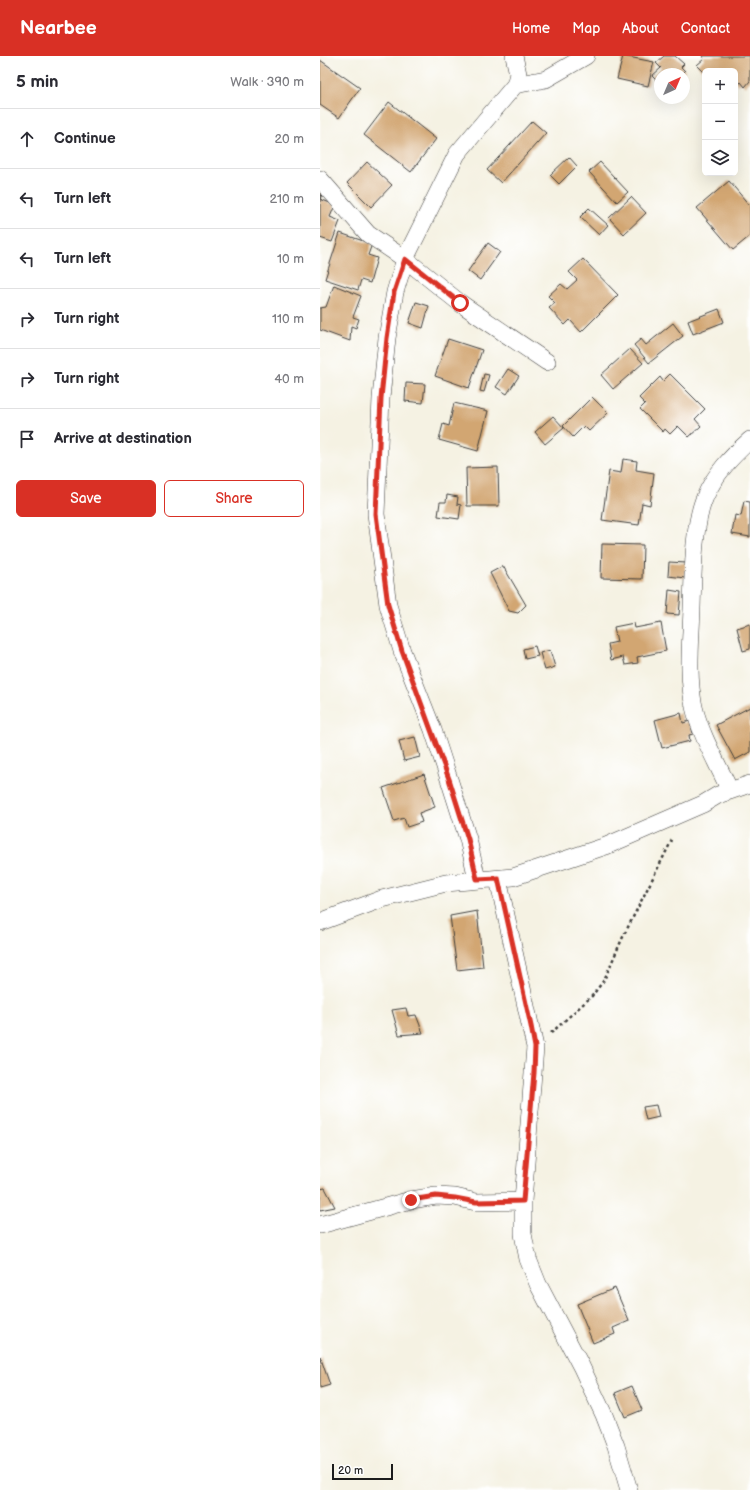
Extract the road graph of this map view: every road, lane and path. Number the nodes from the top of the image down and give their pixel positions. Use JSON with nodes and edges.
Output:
{"nodes":[{"id":1,"x":514,"y":56,"type":"edge"},
{"id":2,"x":586,"y":56,"type":"edge"},
{"id":3,"x":515,"y":85,"type":"junction"},
{"id":4,"x":320,"y":179,"type":"edge"},
{"id":5,"x":405,"y":259,"type":"junction"},
{"id":6,"x":547,"y":362,"type":"dead end"},
{"id":7,"x":750,"y":440,"type":"edge"},
{"id":8,"x":750,"y":784,"type":"edge"},
{"id":9,"x":730,"y":791,"type":"junction"},
{"id":10,"x":687,"y":811,"type":"junction"},
{"id":11,"x":498,"y":878,"type":"junction"},
{"id":12,"x":477,"y":879,"type":"junction"},
{"id":13,"x":320,"y":922,"type":"edge"},
{"id":14,"x":535,"y":1047,"type":"junction"},
{"id":15,"x":523,"y":1201,"type":"junction"},
{"id":16,"x":320,"y":1225,"type":"edge"},
{"id":17,"x":629,"y":1490,"type":"edge"}],
"edges":[{"from":1,"to":3,"type":"street"},
{"from":2,"to":3,"type":"street"},
{"from":3,"to":5,"type":"street"},
{"from":4,"to":5,"type":"street"},
{"from":5,"to":6,"type":"street"},
{"from":5,"to":12,"type":"street"},
{"from":7,"to":9,"type":"street"},
{"from":8,"to":9,"type":"street"},
{"from":9,"to":10,"type":"street"},
{"from":10,"to":11,"type":"street"},
{"from":10,"to":14,"type":"path"},
{"from":11,"to":12,"type":"street"},
{"from":11,"to":14,"type":"street"},
{"from":12,"to":13,"type":"street"},
{"from":14,"to":15,"type":"street"},
{"from":15,"to":16,"type":"street"},
{"from":15,"to":17,"type":"street"}]}
